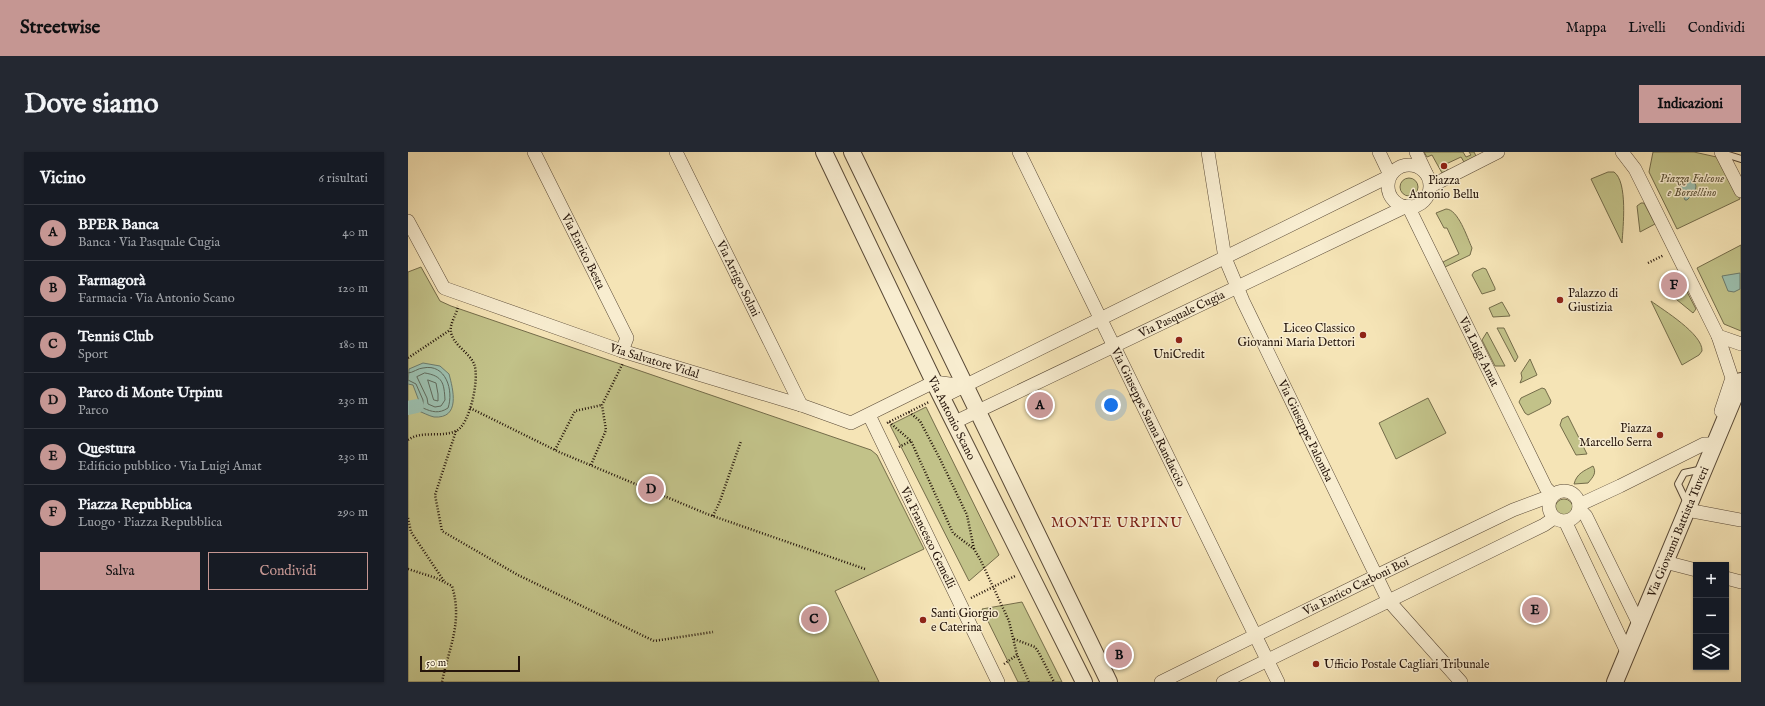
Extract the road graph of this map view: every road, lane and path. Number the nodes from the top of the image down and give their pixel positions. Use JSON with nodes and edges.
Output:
{"nodes":[{"id":1,"x":534,"y":152,"type":"edge"},
{"id":2,"x":676,"y":152,"type":"edge"},
{"id":3,"x":824,"y":152,"type":"edge"},
{"id":4,"x":852,"y":152,"type":"edge"},
{"id":5,"x":1019,"y":152,"type":"edge"},
{"id":6,"x":1208,"y":152,"type":"edge"},
{"id":7,"x":1379,"y":152,"type":"edge"},
{"id":8,"x":1416,"y":152,"type":"edge"},
{"id":9,"x":1498,"y":152,"type":"edge"},
{"id":10,"x":1622,"y":152,"type":"edge"},
{"id":11,"x":1636,"y":152,"type":"edge"},
{"id":12,"x":1721,"y":152,"type":"edge"},
{"id":13,"x":1741,"y":159,"type":"edge"},
{"id":14,"x":1635,"y":169,"type":"junction"},
{"id":15,"x":1390,"y":175,"type":"junction"},
{"id":16,"x":1429,"y":181,"type":"junction"},
{"id":17,"x":1741,"y":191,"type":"edge"},
{"id":18,"x":1408,"y":206,"type":"junction"},
{"id":19,"x":408,"y":221,"type":"edge"},
{"id":20,"x":1659,"y":257,"type":"dead end"},
{"id":21,"x":1224,"y":258,"type":"junction"},
{"id":22,"x":1648,"y":263,"type":"dead end"},
{"id":23,"x":1238,"y":288,"type":"junction"},
{"id":24,"x":458,"y":293,"type":"junction"},
{"id":25,"x":1100,"y":319,"type":"junction"},
{"id":26,"x":450,"y":330,"type":"junction"},
{"id":27,"x":1718,"y":336,"type":"junction"},
{"id":28,"x":1741,"y":344,"type":"edge"},
{"id":29,"x":1114,"y":347,"type":"junction"},
{"id":30,"x":620,"y":355,"type":"junction"},
{"id":31,"x":408,"y":358,"type":"edge"},
{"id":32,"x":1741,"y":381,"type":"edge"},
{"id":33,"x":934,"y":382,"type":"junction"},
{"id":34,"x":965,"y":386,"type":"junction"},
{"id":35,"x":937,"y":403,"type":"junction"},
{"id":36,"x":602,"y":405,"type":"junction"},
{"id":37,"x":801,"y":405,"type":"junction"},
{"id":38,"x":470,"y":408,"type":"junction"},
{"id":39,"x":909,"y":412,"type":"junction"},
{"id":40,"x":978,"y":412,"type":"junction"},
{"id":41,"x":868,"y":415,"type":"junction"},
{"id":42,"x":889,"y":422,"type":"junction"},
{"id":43,"x":955,"y":422,"type":"junction"},
{"id":44,"x":888,"y":430,"type":"dead end"},
{"id":45,"x":456,"y":431,"type":"junction"},
{"id":46,"x":408,"y":440,"type":"edge"},
{"id":47,"x":741,"y":441,"type":"dead end"},
{"id":48,"x":911,"y":441,"type":"junction"},
{"id":49,"x":894,"y":442,"type":"dead end"},
{"id":50,"x":1709,"y":444,"type":"junction"},
{"id":51,"x":897,"y":448,"type":"junction"},
{"id":52,"x":555,"y":450,"type":"junction"},
{"id":53,"x":900,"y":455,"type":"dead end"},
{"id":54,"x":590,"y":465,"type":"junction"},
{"id":55,"x":1553,"y":495,"type":"junction"},
{"id":56,"x":1579,"y":507,"type":"junction"},
{"id":57,"x":1688,"y":508,"type":"junction"},
{"id":58,"x":713,"y":516,"type":"junction"},
{"id":59,"x":408,"y":518,"type":"edge"},
{"id":60,"x":1559,"y":520,"type":"junction"},
{"id":61,"x":1741,"y":520,"type":"edge"},
{"id":62,"x":974,"y":549,"type":"junction"},
{"id":63,"x":1665,"y":562,"type":"junction"},
{"id":64,"x":864,"y":569,"type":"dead end"},
{"id":65,"x":1693,"y":569,"type":"edge"},
{"id":66,"x":408,"y":570,"type":"edge"},
{"id":67,"x":1012,"y":570,"type":"dead end"},
{"id":68,"x":1376,"y":576,"type":"junction"},
{"id":69,"x":1729,"y":579,"type":"edge"},
{"id":70,"x":1741,"y":582,"type":"edge"},
{"id":71,"x":445,"y":583,"type":"junction"},
{"id":72,"x":993,"y":588,"type":"junction"},
{"id":73,"x":967,"y":591,"type":"dead end"},
{"id":74,"x":971,"y":598,"type":"junction"},
{"id":75,"x":1388,"y":600,"type":"junction"},
{"id":76,"x":974,"y":605,"type":"dead end"},
{"id":77,"x":1639,"y":624,"type":"junction"},
{"id":78,"x":713,"y":632,"type":"dead end"},
{"id":79,"x":1255,"y":635,"type":"junction"},
{"id":80,"x":1014,"y":639,"type":"junction"},
{"id":81,"x":1627,"y":652,"type":"junction"},
{"id":82,"x":1017,"y":656,"type":"junction"},
{"id":83,"x":1001,"y":658,"type":"dead end"},
{"id":84,"x":1267,"y":660,"type":"junction"},
{"id":85,"x":1004,"y":664,"type":"junction"},
{"id":86,"x":1007,"y":670,"type":"dead end"},
{"id":87,"x":442,"y":682,"type":"edge"},
{"id":88,"x":998,"y":682,"type":"edge"},
{"id":89,"x":1029,"y":682,"type":"edge"},
{"id":90,"x":1054,"y":682,"type":"edge"},
{"id":91,"x":1084,"y":682,"type":"edge"},
{"id":92,"x":1109,"y":682,"type":"edge"},
{"id":93,"x":1161,"y":682,"type":"edge"},
{"id":94,"x":1223,"y":682,"type":"edge"},
{"id":95,"x":1278,"y":682,"type":"edge"},
{"id":96,"x":1462,"y":682,"type":"edge"},
{"id":97,"x":1615,"y":682,"type":"edge"}],
"edges":[{"from":1,"to":30,"type":"street","name":"Via Enrico Besta"},
{"from":2,"to":37,"type":"street","name":"Via Arrigo Solmi"},
{"from":3,"to":33,"type":"street","name":"Via Antonio Scano"},
{"from":4,"to":34,"type":"street","name":"Via Antonio Scano"},
{"from":5,"to":25,"type":"street","name":"Via Giuseppe Sanna Randaccio"},
{"from":6,"to":21,"type":"street","name":"Via Giuseppe Palomba"},
{"from":7,"to":15,"type":"street"},
{"from":8,"to":16,"type":"street"},
{"from":9,"to":16,"type":"street"},
{"from":10,"to":14,"type":"street"},
{"from":11,"to":14,"type":"street"},
{"from":12,"to":13,"type":"lane"},
{"from":12,"to":17,"type":"street"},
{"from":14,"to":27,"type":"street"},
{"from":15,"to":16,"type":"street"},
{"from":15,"to":18,"type":"street"},
{"from":15,"to":21,"type":"street"},
{"from":16,"to":18,"type":"street"},
{"from":18,"to":23,"type":"street","name":"Via Pasquale Cugia"},
{"from":18,"to":55,"type":"street","name":"Via Luigi Amat"},
{"from":19,"to":24,"type":"street","name":"Via Salvatore Vidal"},
{"from":20,"to":22,"type":"path"},
{"from":21,"to":23,"type":"street","name":"Via Giuseppe Palomba"},
{"from":21,"to":25,"type":"street"},
{"from":23,"to":29,"type":"street","name":"Via Pasquale Cugia"},
{"from":23,"to":68,"type":"street","name":"Via Giuseppe Palomba"},
{"from":24,"to":26,"type":"path"},
{"from":24,"to":30,"type":"street","name":"Via Salvatore Vidal"},
{"from":25,"to":29,"type":"street","name":"Via Giuseppe Sanna Randaccio"},
{"from":25,"to":34,"type":"street"},
{"from":26,"to":31,"type":"path"},
{"from":26,"to":38,"type":"path"},
{"from":27,"to":28,"type":"street"},
{"from":27,"to":50,"type":"street"},
{"from":29,"to":40,"type":"street","name":"Via Pasquale Cugia"},
{"from":29,"to":79,"type":"street","name":"Via Giuseppe Sanna Randaccio"},
{"from":30,"to":36,"type":"path"},
{"from":30,"to":37,"type":"street","name":"Via Salvatore Vidal"},
{"from":32,"to":50,"type":"street","name":"Via Giovanni Battista Tuveri"},
{"from":33,"to":34,"type":"street"},
{"from":33,"to":35,"type":"street","name":"Via Antonio Scano"},
{"from":33,"to":41,"type":"street","name":"Via Salvatore Vidal"},
{"from":34,"to":35,"type":"street"},
{"from":34,"to":40,"type":"street","name":"Via Antonio Scano"},
{"from":35,"to":39,"type":"path"},
{"from":35,"to":43,"type":"street","name":"Via Antonio Scano"},
{"from":36,"to":52,"type":"path"},
{"from":36,"to":54,"type":"path"},
{"from":37,"to":41,"type":"street","name":"Via Salvatore Vidal"},
{"from":38,"to":45,"type":"path"},
{"from":38,"to":52,"type":"path"},
{"from":39,"to":42,"type":"path"},
{"from":39,"to":62,"type":"path"},
{"from":40,"to":43,"type":"street","name":"Via Pasquale Cugia"},
{"from":40,"to":92,"type":"street","name":"Via Antonio Scano"},
{"from":41,"to":88,"type":"street","name":"Via Francesco Gemelli"},
{"from":42,"to":44,"type":"path"},
{"from":42,"to":48,"type":"path"},
{"from":43,"to":91,"type":"street","name":"Via Antonio Scano"},
{"from":45,"to":46,"type":"path"},
{"from":45,"to":78,"type":"path"},
{"from":47,"to":58,"type":"path"},
{"from":48,"to":51,"type":"path"},
{"from":48,"to":62,"type":"path"},
{"from":49,"to":51,"type":"path"},
{"from":50,"to":56,"type":"street"},
{"from":50,"to":57,"type":"street","name":"Via Giovanni Battista Tuveri"},
{"from":51,"to":53,"type":"path"},
{"from":52,"to":54,"type":"path"},
{"from":54,"to":58,"type":"path"},
{"from":55,"to":56,"type":"street","name":"Via Enrico Carboni Boi"},
{"from":55,"to":60,"type":"street"},
{"from":55,"to":68,"type":"street","name":"Via Enrico Carboni Boi"},
{"from":56,"to":60,"type":"street"},
{"from":56,"to":77,"type":"street"},
{"from":57,"to":61,"type":"street"},
{"from":57,"to":63,"type":"street","name":"Via Giovanni Battista Tuveri"},
{"from":58,"to":64,"type":"path"},
{"from":59,"to":71,"type":"path"},
{"from":60,"to":75,"type":"street"},
{"from":60,"to":81,"type":"street"},
{"from":62,"to":72,"type":"path"},
{"from":63,"to":65,"type":"street"},
{"from":63,"to":77,"type":"street","name":"Via Giovanni Battista Tuveri"},
{"from":66,"to":71,"type":"path"},
{"from":67,"to":72,"type":"path"},
{"from":68,"to":75,"type":"street","name":"Via Giuseppe Palomba"},
{"from":68,"to":79,"type":"street","name":"Via Enrico Carboni Boi"},
{"from":69,"to":70,"type":"street"},
{"from":71,"to":87,"type":"path"},
{"from":72,"to":74,"type":"path"},
{"from":72,"to":80,"type":"path"},
{"from":73,"to":74,"type":"path"},
{"from":74,"to":76,"type":"path"},
{"from":75,"to":84,"type":"street"},
{"from":75,"to":96,"type":"street","name":"Via Giuseppe Palomba"},
{"from":77,"to":81,"type":"street","name":"Via Giovanni Battista Tuveri"},
{"from":79,"to":84,"type":"street","name":"Via Giuseppe Sanna Randaccio"},
{"from":79,"to":93,"type":"street","name":"Via Enrico Carboni Boi"},
{"from":80,"to":82,"type":"path"},
{"from":80,"to":90,"type":"path"},
{"from":81,"to":97,"type":"street","name":"Via Giovanni Battista Tuveri"},
{"from":82,"to":85,"type":"path"},
{"from":82,"to":89,"type":"path"},
{"from":83,"to":85,"type":"path"},
{"from":84,"to":94,"type":"street"},
{"from":84,"to":95,"type":"street","name":"Via Giuseppe Sanna Randaccio"},
{"from":85,"to":86,"type":"path"}]}
